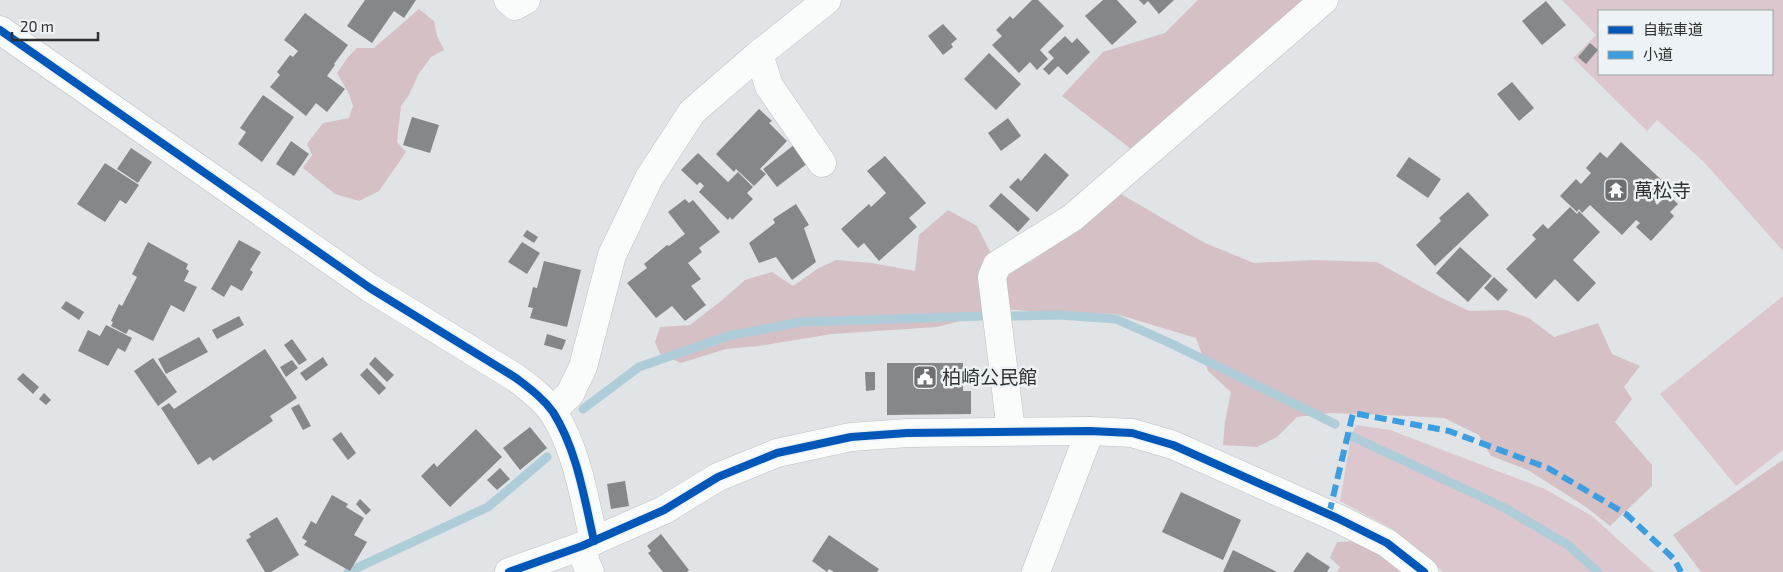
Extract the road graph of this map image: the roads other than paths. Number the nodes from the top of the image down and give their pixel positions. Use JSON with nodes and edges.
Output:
{"nodes":[{"id":1,"x":508,"y":0,"type":"edge"},
{"id":2,"x":526,"y":0,"type":"edge"},
{"id":3,"x":827,"y":0,"type":"edge"},
{"id":4,"x":1324,"y":0,"type":"edge"},
{"id":5,"x":0,"y":30,"type":"edge"},
{"id":6,"x":758,"y":54,"type":"junction"},
{"id":7,"x":822,"y":163,"type":"dead end"},
{"id":8,"x":552,"y":411,"type":"junction"},
{"id":9,"x":1011,"y":431,"type":"junction"},
{"id":10,"x":1090,"y":431,"type":"junction"},
{"id":11,"x":588,"y":543,"type":"junction"},
{"id":12,"x":509,"y":572,"type":"edge"},
{"id":13,"x":590,"y":572,"type":"edge"},
{"id":14,"x":1036,"y":572,"type":"edge"},
{"id":15,"x":1424,"y":572,"type":"edge"}],
"edges":[{"from":1,"to":2,"type":"street"},
{"from":3,"to":6,"type":"street"},
{"from":4,"to":9,"type":"street"},
{"from":5,"to":8,"type":"street"},
{"from":6,"to":7,"type":"street"},
{"from":6,"to":8,"type":"street"},
{"from":8,"to":11,"type":"street"},
{"from":9,"to":10,"type":"street"},
{"from":9,"to":11,"type":"street"},
{"from":10,"to":14,"type":"street"},
{"from":10,"to":15,"type":"street"},
{"from":11,"to":12,"type":"street"},
{"from":11,"to":13,"type":"street"}]}
